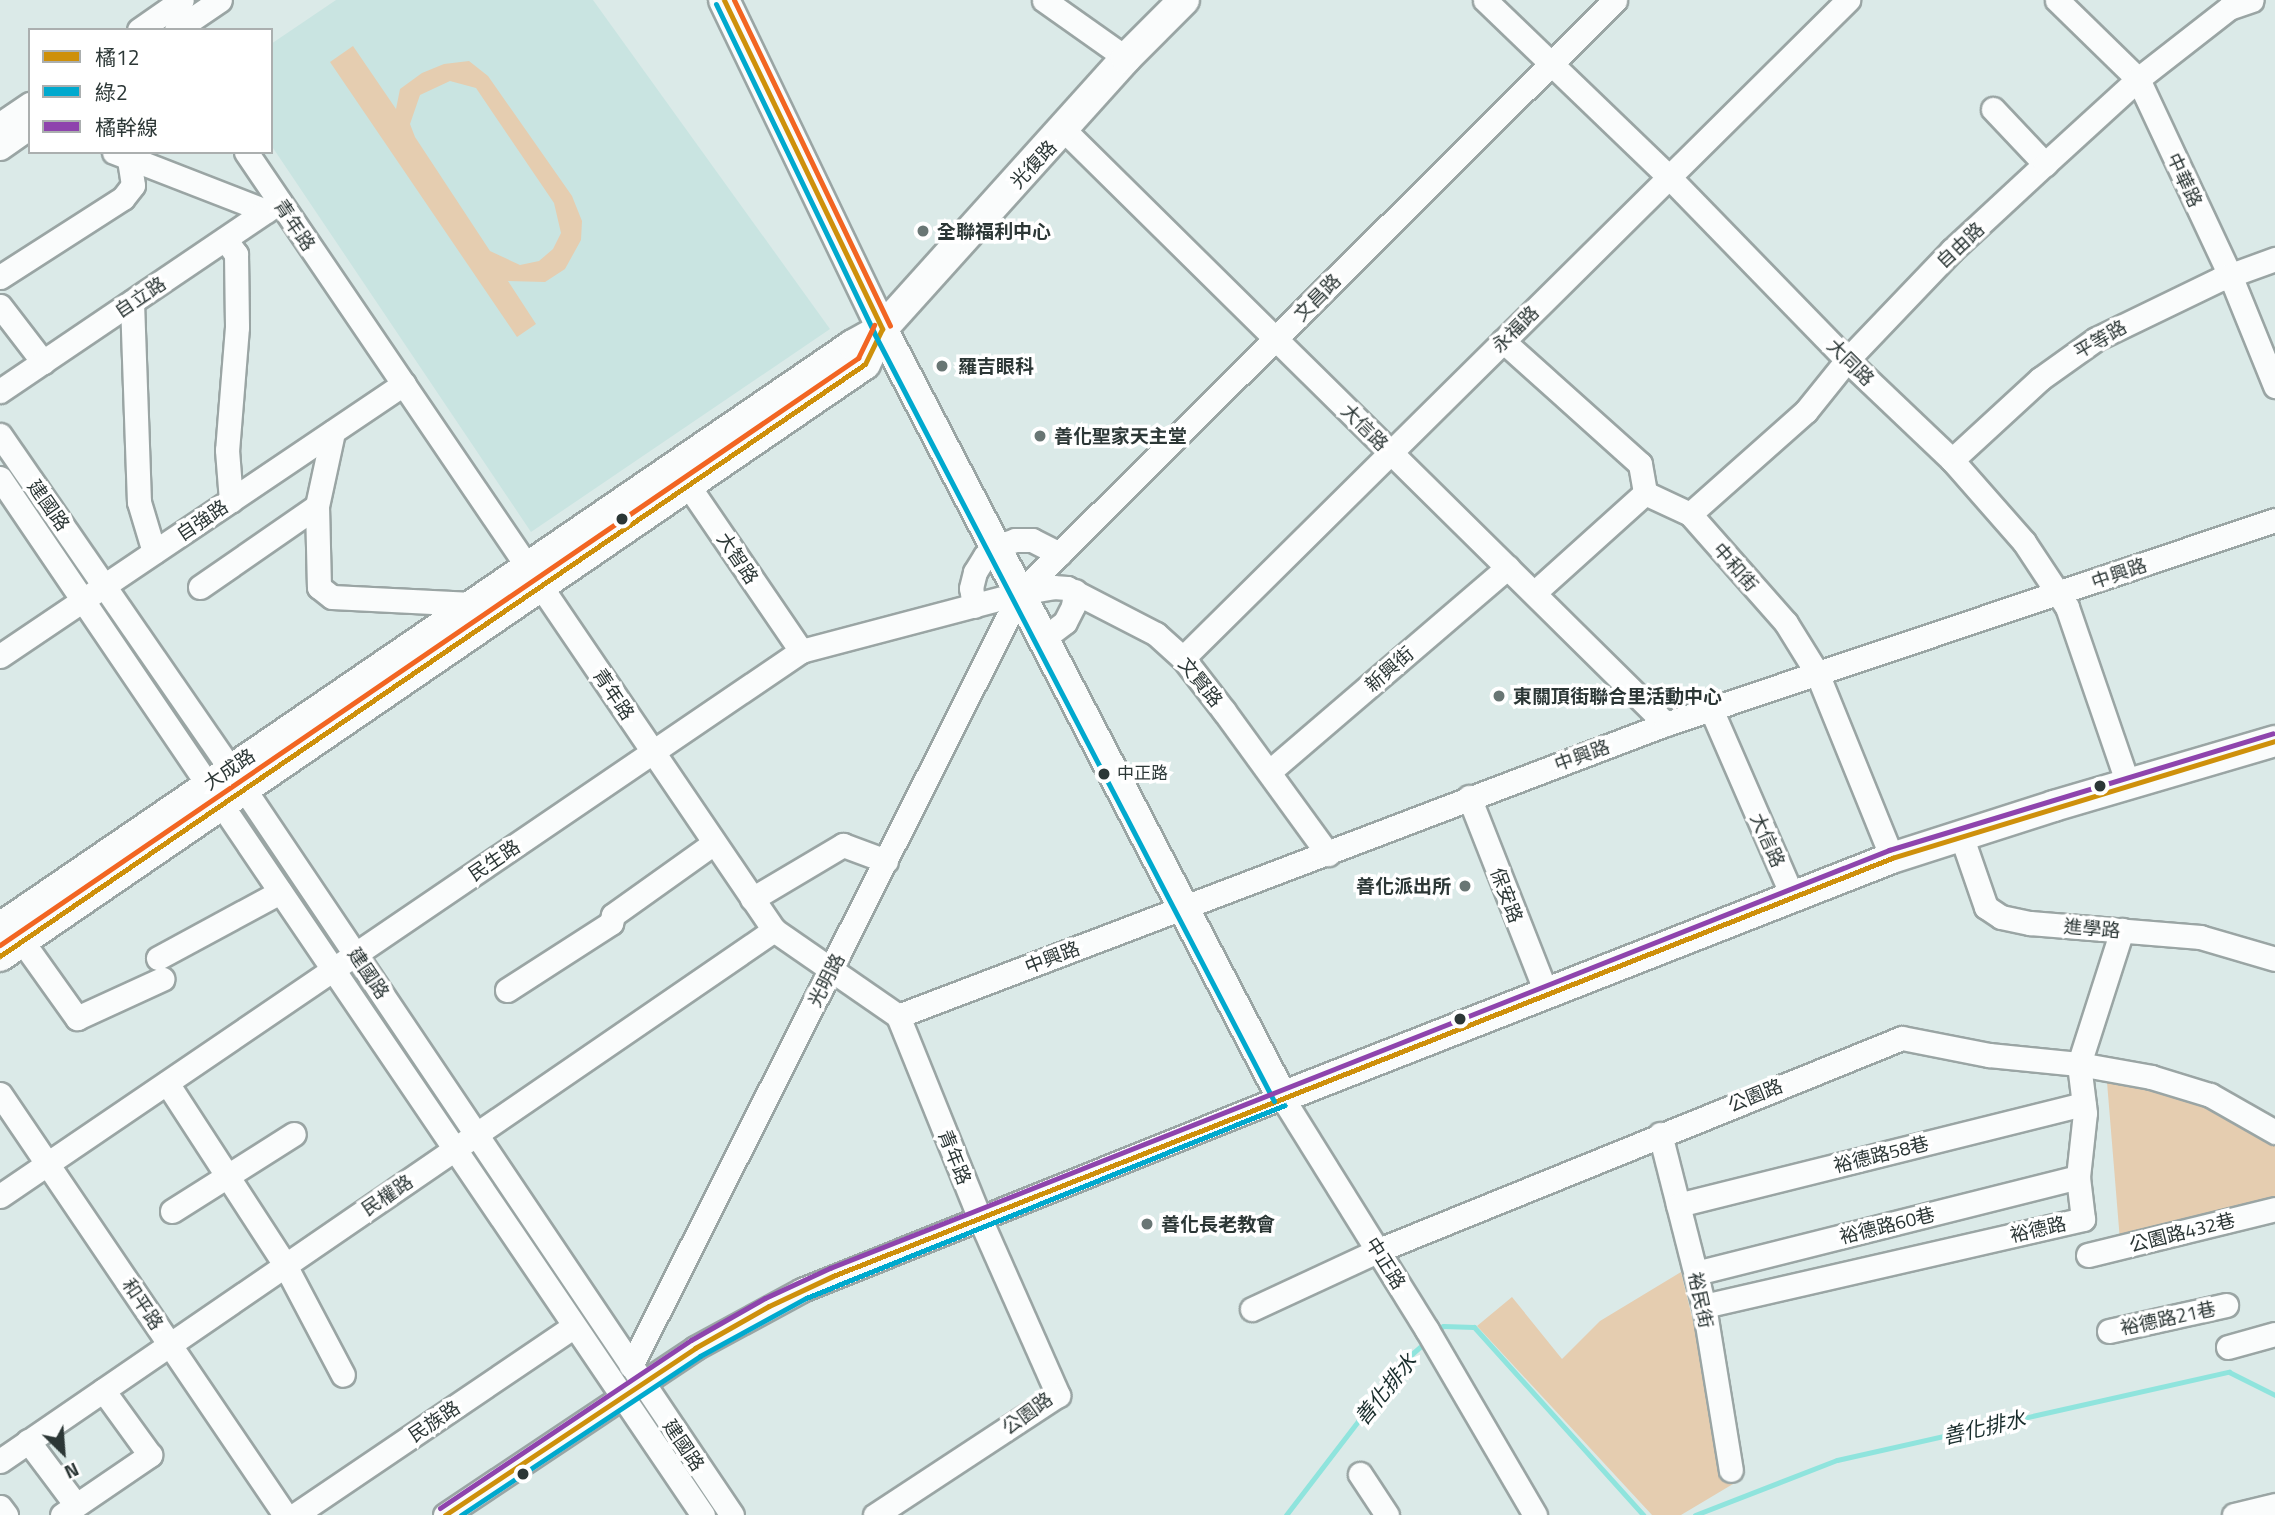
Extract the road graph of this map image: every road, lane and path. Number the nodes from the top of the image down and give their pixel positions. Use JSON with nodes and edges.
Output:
{"nodes":[{"id":1,"x":182,"y":0,"type":"edge"},
{"id":2,"x":220,"y":0,"type":"edge"},
{"id":3,"x":724,"y":0,"type":"edge"},
{"id":4,"x":1044,"y":0,"type":"edge"},
{"id":5,"x":1184,"y":0,"type":"edge"},
{"id":6,"x":1485,"y":0,"type":"edge"},
{"id":7,"x":1615,"y":0,"type":"edge"},
{"id":8,"x":1848,"y":0,"type":"edge"},
{"id":9,"x":2057,"y":0,"type":"edge"},
{"id":10,"x":2252,"y":0,"type":"edge"},
{"id":11,"x":156,"y":21,"type":"edge"},
{"id":12,"x":1126,"y":58,"type":"junction"},
{"id":13,"x":1550,"y":65,"type":"junction"},
{"id":14,"x":2138,"y":79,"type":"junction"},
{"id":15,"x":1993,"y":109,"type":"dead end"},
{"id":16,"x":18,"y":114,"type":"edge"},
{"id":17,"x":1064,"y":130,"type":"junction"},
{"id":18,"x":0,"y":148,"type":"edge"},
{"id":19,"x":247,"y":154,"type":"edge"},
{"id":20,"x":121,"y":156,"type":"edge"},
{"id":21,"x":2045,"y":164,"type":"junction"},
{"id":22,"x":1669,"y":177,"type":"junction"},
{"id":23,"x":273,"y":207,"type":"junction"},
{"id":24,"x":225,"y":239,"type":"junction"},
{"id":25,"x":2275,"y":259,"type":"edge"},
{"id":26,"x":2230,"y":275,"type":"junction"},
{"id":27,"x":0,"y":277,"type":"edge"},
{"id":28,"x":132,"y":302,"type":"junction"},
{"id":29,"x":0,"y":306,"type":"edge"},
{"id":30,"x":882,"y":329,"type":"junction"},
{"id":31,"x":1276,"y":338,"type":"junction"},
{"id":32,"x":1503,"y":341,"type":"junction"},
{"id":33,"x":1847,"y":360,"type":"junction"},
{"id":34,"x":43,"y":362,"type":"junction"},
{"id":35,"x":404,"y":384,"type":"junction"},
{"id":36,"x":2275,"y":386,"type":"edge"},
{"id":37,"x":0,"y":391,"type":"edge"},
{"id":38,"x":333,"y":432,"type":"junction"},
{"id":39,"x":0,"y":435,"type":"edge"},
{"id":40,"x":1391,"y":452,"type":"junction"},
{"id":41,"x":1952,"y":460,"type":"junction"},
{"id":42,"x":681,"y":475,"type":"junction"},
{"id":43,"x":0,"y":478,"type":"edge"},
{"id":44,"x":1645,"y":493,"type":"junction"},
{"id":45,"x":231,"y":500,"type":"junction"},
{"id":46,"x":317,"y":506,"type":"junction"},
{"id":47,"x":1690,"y":514,"type":"junction"},
{"id":48,"x":2275,"y":520,"type":"edge"},
{"id":49,"x":996,"y":547,"type":"junction"},
{"id":50,"x":155,"y":552,"type":"junction"},
{"id":51,"x":1060,"y":554,"type":"junction"},
{"id":52,"x":1507,"y":567,"type":"junction"},
{"id":53,"x":534,"y":575,"type":"junction"},
{"id":54,"x":104,"y":586,"type":"junction"},
{"id":55,"x":200,"y":587,"type":"dead end"},
{"id":56,"x":1075,"y":591,"type":"junction"},
{"id":57,"x":2060,"y":592,"type":"junction"},
{"id":58,"x":1020,"y":593,"type":"junction"},
{"id":59,"x":1534,"y":593,"type":"junction"},
{"id":60,"x":83,"y":600,"type":"junction"},
{"id":61,"x":472,"y":604,"type":"junction"},
{"id":62,"x":974,"y":606,"type":"junction"},
{"id":63,"x":1044,"y":638,"type":"junction"},
{"id":64,"x":802,"y":651,"type":"junction"},
{"id":65,"x":0,"y":656,"type":"edge"},
{"id":66,"x":1183,"y":658,"type":"junction"},
{"id":67,"x":1817,"y":673,"type":"junction"},
{"id":68,"x":1711,"y":709,"type":"junction"},
{"id":69,"x":1666,"y":724,"type":"junction"},
{"id":70,"x":2275,"y":741,"type":"edge"},
{"id":71,"x":653,"y":752,"type":"junction"},
{"id":72,"x":1270,"y":771,"type":"junction"},
{"id":73,"x":2128,"y":784,"type":"junction"},
{"id":74,"x":226,"y":786,"type":"junction"},
{"id":75,"x":1469,"y":797,"type":"junction"},
{"id":76,"x":1961,"y":835,"type":"junction"},
{"id":77,"x":714,"y":843,"type":"junction"},
{"id":78,"x":1328,"y":854,"type":"junction"},
{"id":79,"x":1892,"y":858,"type":"junction"},
{"id":80,"x":886,"y":861,"type":"junction"},
{"id":81,"x":281,"y":892,"type":"junction"},
{"id":82,"x":1792,"y":895,"type":"junction"},
{"id":83,"x":752,"y":900,"type":"junction"},
{"id":84,"x":1184,"y":908,"type":"junction"},
{"id":85,"x":774,"y":930,"type":"junction"},
{"id":86,"x":2122,"y":930,"type":"junction"},
{"id":87,"x":7,"y":942,"type":"edge"},
{"id":88,"x":356,"y":954,"type":"junction"},
{"id":89,"x":2275,"y":958,"type":"edge"},
{"id":90,"x":332,"y":970,"type":"junction"},
{"id":91,"x":831,"y":970,"type":"junction"},
{"id":92,"x":507,"y":990,"type":"dead end"},
{"id":93,"x":1546,"y":992,"type":"junction"},
{"id":94,"x":898,"y":1016,"type":"junction"},
{"id":95,"x":2079,"y":1064,"type":"junction"},
{"id":96,"x":167,"y":1083,"type":"junction"},
{"id":97,"x":0,"y":1094,"type":"edge"},
{"id":98,"x":1282,"y":1097,"type":"junction"},
{"id":99,"x":2084,"y":1104,"type":"junction"},
{"id":100,"x":2275,"y":1132,"type":"edge"},
{"id":101,"x":477,"y":1133,"type":"junction"},
{"id":102,"x":1660,"y":1133,"type":"junction"},
{"id":103,"x":294,"y":1134,"type":"dead end"},
{"id":104,"x":453,"y":1149,"type":"junction"},
{"id":105,"x":47,"y":1164,"type":"junction"},
{"id":106,"x":228,"y":1176,"type":"junction"},
{"id":107,"x":2078,"y":1177,"type":"junction"},
{"id":108,"x":0,"y":1196,"type":"edge"},
{"id":109,"x":1678,"y":1205,"type":"junction"},
{"id":110,"x":2275,"y":1209,"type":"edge"},
{"id":111,"x":172,"y":1211,"type":"dead end"},
{"id":112,"x":980,"y":1219,"type":"junction"},
{"id":113,"x":1379,"y":1250,"type":"junction"},
{"id":114,"x":2088,"y":1255,"type":"dead end"},
{"id":115,"x":285,"y":1265,"type":"junction"},
{"id":116,"x":1696,"y":1273,"type":"junction"},
{"id":117,"x":2226,"y":1305,"type":"dead end"},
{"id":118,"x":1704,"y":1306,"type":"junction"},
{"id":119,"x":1252,"y":1309,"type":"dead end"},
{"id":120,"x":573,"y":1326,"type":"junction"},
{"id":121,"x":2109,"y":1331,"type":"dead end"},
{"id":122,"x":2275,"y":1334,"type":"edge"},
{"id":123,"x":170,"y":1344,"type":"junction"},
{"id":124,"x":2228,"y":1347,"type":"dead end"},
{"id":125,"x":343,"y":1375,"type":"dead end"},
{"id":126,"x":637,"y":1375,"type":"junction"},
{"id":127,"x":103,"y":1390,"type":"junction"},
{"id":128,"x":620,"y":1397,"type":"junction"},
{"id":129,"x":29,"y":1441,"type":"junction"},
{"id":130,"x":0,"y":1461,"type":"edge"},
{"id":131,"x":1731,"y":1469,"type":"dead end"},
{"id":132,"x":1360,"y":1474,"type":"dead end"},
{"id":133,"x":2275,"y":1505,"type":"edge"},
{"id":134,"x":0,"y":1507,"type":"edge"},
{"id":135,"x":69,"y":1510,"type":"edge"},
{"id":136,"x":6,"y":1515,"type":"edge"},
{"id":137,"x":285,"y":1515,"type":"edge"},
{"id":138,"x":295,"y":1515,"type":"edge"},
{"id":139,"x":445,"y":1515,"type":"edge"},
{"id":140,"x":702,"y":1515,"type":"edge"},
{"id":141,"x":732,"y":1515,"type":"edge"},
{"id":142,"x":875,"y":1515,"type":"edge"},
{"id":143,"x":1387,"y":1515,"type":"edge"},
{"id":144,"x":1535,"y":1515,"type":"edge"},
{"id":145,"x":2234,"y":1515,"type":"edge"}],
"edges":[{"from":1,"to":11,"type":"street"},
{"from":2,"to":11,"type":"street"},
{"from":3,"to":30,"type":"main road","name":"中正路"},
{"from":4,"to":12,"type":"street"},
{"from":5,"to":12,"type":"main road","name":"光復路"},
{"from":6,"to":13,"type":"street","name":"大同路"},
{"from":7,"to":13,"type":"street","name":"文昌路"},
{"from":8,"to":22,"type":"street","name":"永福路"},
{"from":9,"to":14,"type":"street","name":"中華路"},
{"from":10,"to":14,"type":"street","name":"自由路"},
{"from":12,"to":17,"type":"main road","name":"光復路"},
{"from":13,"to":22,"type":"street","name":"大同路"},
{"from":13,"to":31,"type":"street","name":"文昌路"},
{"from":14,"to":21,"type":"street","name":"自由路"},
{"from":14,"to":26,"type":"street","name":"中華路"},
{"from":15,"to":21,"type":"street"},
{"from":16,"to":18,"type":"street"},
{"from":17,"to":30,"type":"main road","name":"光復路"},
{"from":17,"to":31,"type":"street","name":"大信路"},
{"from":19,"to":23,"type":"street","name":"青年路"},
{"from":20,"to":23,"type":"street","name":"青年路"},
{"from":20,"to":27,"type":"street"},
{"from":21,"to":33,"type":"street","name":"自由路"},
{"from":22,"to":32,"type":"street","name":"永福路"},
{"from":22,"to":33,"type":"street","name":"大同路"},
{"from":23,"to":24,"type":"street","name":"自立路"},
{"from":23,"to":35,"type":"street","name":"青年路"},
{"from":24,"to":28,"type":"street","name":"自立路"},
{"from":24,"to":45,"type":"street"},
{"from":25,"to":26,"type":"street","name":"平等路"},
{"from":26,"to":36,"type":"street","name":"中華路"},
{"from":26,"to":41,"type":"street","name":"平等路"},
{"from":28,"to":34,"type":"street","name":"自立路"},
{"from":28,"to":50,"type":"street"},
{"from":29,"to":34,"type":"street"},
{"from":30,"to":42,"type":"main road","name":"大成路"},
{"from":30,"to":49,"type":"main road","name":"中正路"},
{"from":31,"to":40,"type":"street","name":"大信路"},
{"from":31,"to":51,"type":"street","name":"文昌路"},
{"from":32,"to":40,"type":"street","name":"永福路"},
{"from":32,"to":44,"type":"street"},
{"from":33,"to":41,"type":"street","name":"大同路"},
{"from":33,"to":47,"type":"street","name":"自由路"},
{"from":34,"to":37,"type":"street","name":"自立路"},
{"from":35,"to":38,"type":"street","name":"自強路"},
{"from":35,"to":53,"type":"street","name":"青年路"},
{"from":38,"to":45,"type":"street","name":"自強路"},
{"from":38,"to":46,"type":"street"},
{"from":39,"to":54,"type":"street","name":"建國路"},
{"from":40,"to":52,"type":"street","name":"大信路"},
{"from":40,"to":66,"type":"street","name":"永福路"},
{"from":41,"to":57,"type":"street","name":"大同路"},
{"from":42,"to":53,"type":"main road","name":"大成路"},
{"from":42,"to":64,"type":"street","name":"大智路"},
{"from":43,"to":60,"type":"street","name":"建國路"},
{"from":44,"to":47,"type":"street","name":"中和街"},
{"from":44,"to":59,"type":"street"},
{"from":45,"to":50,"type":"street","name":"自強路"},
{"from":46,"to":55,"type":"street"},
{"from":46,"to":61,"type":"street"},
{"from":47,"to":67,"type":"street","name":"中和街"},
{"from":48,"to":57,"type":"street","name":"中興路"},
{"from":49,"to":51,"type":"street"},
{"from":49,"to":58,"type":"main road","name":"中正路"},
{"from":49,"to":62,"type":"street"},
{"from":50,"to":54,"type":"street","name":"自強路"},
{"from":51,"to":58,"type":"street","name":"文昌路"},
{"from":52,"to":59,"type":"street","name":"大信路"},
{"from":52,"to":72,"type":"street","name":"新興街"},
{"from":53,"to":61,"type":"main road","name":"大成路"},
{"from":53,"to":71,"type":"street","name":"青年路"},
{"from":53,"to":74,"type":"main road","name":"大成路"},
{"from":54,"to":60,"type":"street","name":"自強路"},
{"from":54,"to":74,"type":"street","name":"建國路"},
{"from":56,"to":58,"type":"street","name":"文賢路"},
{"from":56,"to":63,"type":"street"},
{"from":56,"to":66,"type":"street","name":"文賢路"},
{"from":57,"to":67,"type":"street","name":"中興路"},
{"from":57,"to":73,"type":"street","name":"大同路"},
{"from":58,"to":62,"type":"street","name":"民生路"},
{"from":58,"to":63,"type":"main road","name":"中正路"},
{"from":58,"to":80,"type":"street","name":"光明路"},
{"from":59,"to":69,"type":"street","name":"大信路"},
{"from":60,"to":65,"type":"street","name":"自強路"},
{"from":60,"to":74,"type":"street","name":"建國路"},
{"from":61,"to":74,"type":"main road","name":"大成路"},
{"from":62,"to":64,"type":"street","name":"民生路"},
{"from":63,"to":84,"type":"main road","name":"中正路"},
{"from":64,"to":71,"type":"street","name":"民生路"},
{"from":66,"to":72,"type":"street","name":"文賢路"},
{"from":67,"to":68,"type":"street","name":"中興路"},
{"from":67,"to":79,"type":"street","name":"中和街"},
{"from":68,"to":69,"type":"street","name":"中興路"},
{"from":68,"to":82,"type":"street","name":"大信路"},
{"from":69,"to":75,"type":"street","name":"中興路"},
{"from":70,"to":73,"type":"main road"},
{"from":71,"to":77,"type":"street","name":"青年路"},
{"from":71,"to":88,"type":"street","name":"民生路"},
{"from":72,"to":78,"type":"street","name":"文賢路"},
{"from":73,"to":76,"type":"main road"},
{"from":74,"to":81,"type":"street","name":"建國路"},
{"from":74,"to":87,"type":"main road","name":"大成路"},
{"from":74,"to":88,"type":"street","name":"建國路"},
{"from":75,"to":78,"type":"street","name":"中興路"},
{"from":75,"to":93,"type":"street","name":"保安路"},
{"from":76,"to":79,"type":"main road"},
{"from":76,"to":86,"type":"street","name":"進學路"},
{"from":77,"to":83,"type":"street","name":"青年路"},
{"from":77,"to":92,"type":"street"},
{"from":78,"to":84,"type":"street","name":"中興路"},
{"from":79,"to":82,"type":"main road"},
{"from":80,"to":83,"type":"street"},
{"from":80,"to":91,"type":"street","name":"光明路"},
{"from":81,"to":87,"type":"street"},
{"from":81,"to":90,"type":"street","name":"建國路"},
{"from":82,"to":93,"type":"main road"},
{"from":83,"to":85,"type":"street","name":"青年路"},
{"from":84,"to":94,"type":"street","name":"中興路"},
{"from":84,"to":98,"type":"main road","name":"中正路"},
{"from":85,"to":91,"type":"street","name":"青年路"},
{"from":85,"to":101,"type":"street","name":"民權路"},
{"from":86,"to":89,"type":"street","name":"進學路"},
{"from":86,"to":95,"type":"street","name":"裕德路"},
{"from":88,"to":90,"type":"street","name":"民生路"},
{"from":88,"to":101,"type":"street","name":"建國路"},
{"from":90,"to":96,"type":"street","name":"民生路"},
{"from":90,"to":104,"type":"street","name":"建國路"},
{"from":91,"to":94,"type":"street","name":"青年路"},
{"from":91,"to":126,"type":"street","name":"光明路"},
{"from":93,"to":98,"type":"main road"},
{"from":94,"to":112,"type":"street","name":"青年路"},
{"from":95,"to":99,"type":"street","name":"裕德路"},
{"from":95,"to":100,"type":"street","name":"公園路"},
{"from":95,"to":102,"type":"street","name":"公園路"},
{"from":96,"to":105,"type":"street","name":"民生路"},
{"from":96,"to":106,"type":"street"},
{"from":97,"to":105,"type":"street","name":"和平路"},
{"from":98,"to":112,"type":"street"},
{"from":98,"to":113,"type":"street","name":"中正路"},
{"from":99,"to":107,"type":"street","name":"裕德路"},
{"from":99,"to":109,"type":"street","name":"裕德路58巷"},
{"from":101,"to":104,"type":"street","name":"民權路"},
{"from":101,"to":126,"type":"street","name":"建國路"},
{"from":102,"to":109,"type":"street","name":"裕民街"},
{"from":102,"to":113,"type":"street","name":"公園路"},
{"from":103,"to":106,"type":"street"},
{"from":104,"to":115,"type":"street","name":"民權路"},
{"from":104,"to":120,"type":"street","name":"建國路"},
{"from":105,"to":108,"type":"street","name":"民生路"},
{"from":105,"to":123,"type":"street","name":"和平路"},
{"from":106,"to":111,"type":"street"},
{"from":106,"to":115,"type":"street"},
{"from":107,"to":116,"type":"street","name":"裕德路60巷"},
{"from":107,"to":118,"type":"street","name":"裕德路"},
{"from":109,"to":116,"type":"street","name":"裕民街"},
{"from":110,"to":114,"type":"street","name":"公園路432巷"},
{"from":112,"to":126,"type":"street"},
{"from":112,"to":142,"type":"street","name":"公園路"},
{"from":113,"to":119,"type":"street","name":"公園路"},
{"from":113,"to":144,"type":"street","name":"中正路"},
{"from":115,"to":123,"type":"street","name":"民權路"},
{"from":115,"to":125,"type":"street"},
{"from":116,"to":118,"type":"street","name":"裕民街"},
{"from":117,"to":121,"type":"street","name":"裕德路21巷"},
{"from":118,"to":131,"type":"street","name":"裕民街"},
{"from":120,"to":128,"type":"street","name":"建國路"},
{"from":120,"to":138,"type":"street","name":"民族路"},
{"from":122,"to":124,"type":"street"},
{"from":123,"to":127,"type":"street","name":"民權路"},
{"from":123,"to":137,"type":"street","name":"和平路"},
{"from":126,"to":128,"type":"street"},
{"from":126,"to":141,"type":"street","name":"建國路"},
{"from":127,"to":129,"type":"street","name":"民權路"},
{"from":127,"to":135,"type":"street"},
{"from":128,"to":139,"type":"street"},
{"from":128,"to":140,"type":"street","name":"建國路"},
{"from":129,"to":130,"type":"street","name":"民權路"},
{"from":129,"to":135,"type":"street"},
{"from":132,"to":143,"type":"street"},
{"from":133,"to":145,"type":"street"},
{"from":134,"to":136,"type":"street"}]}
